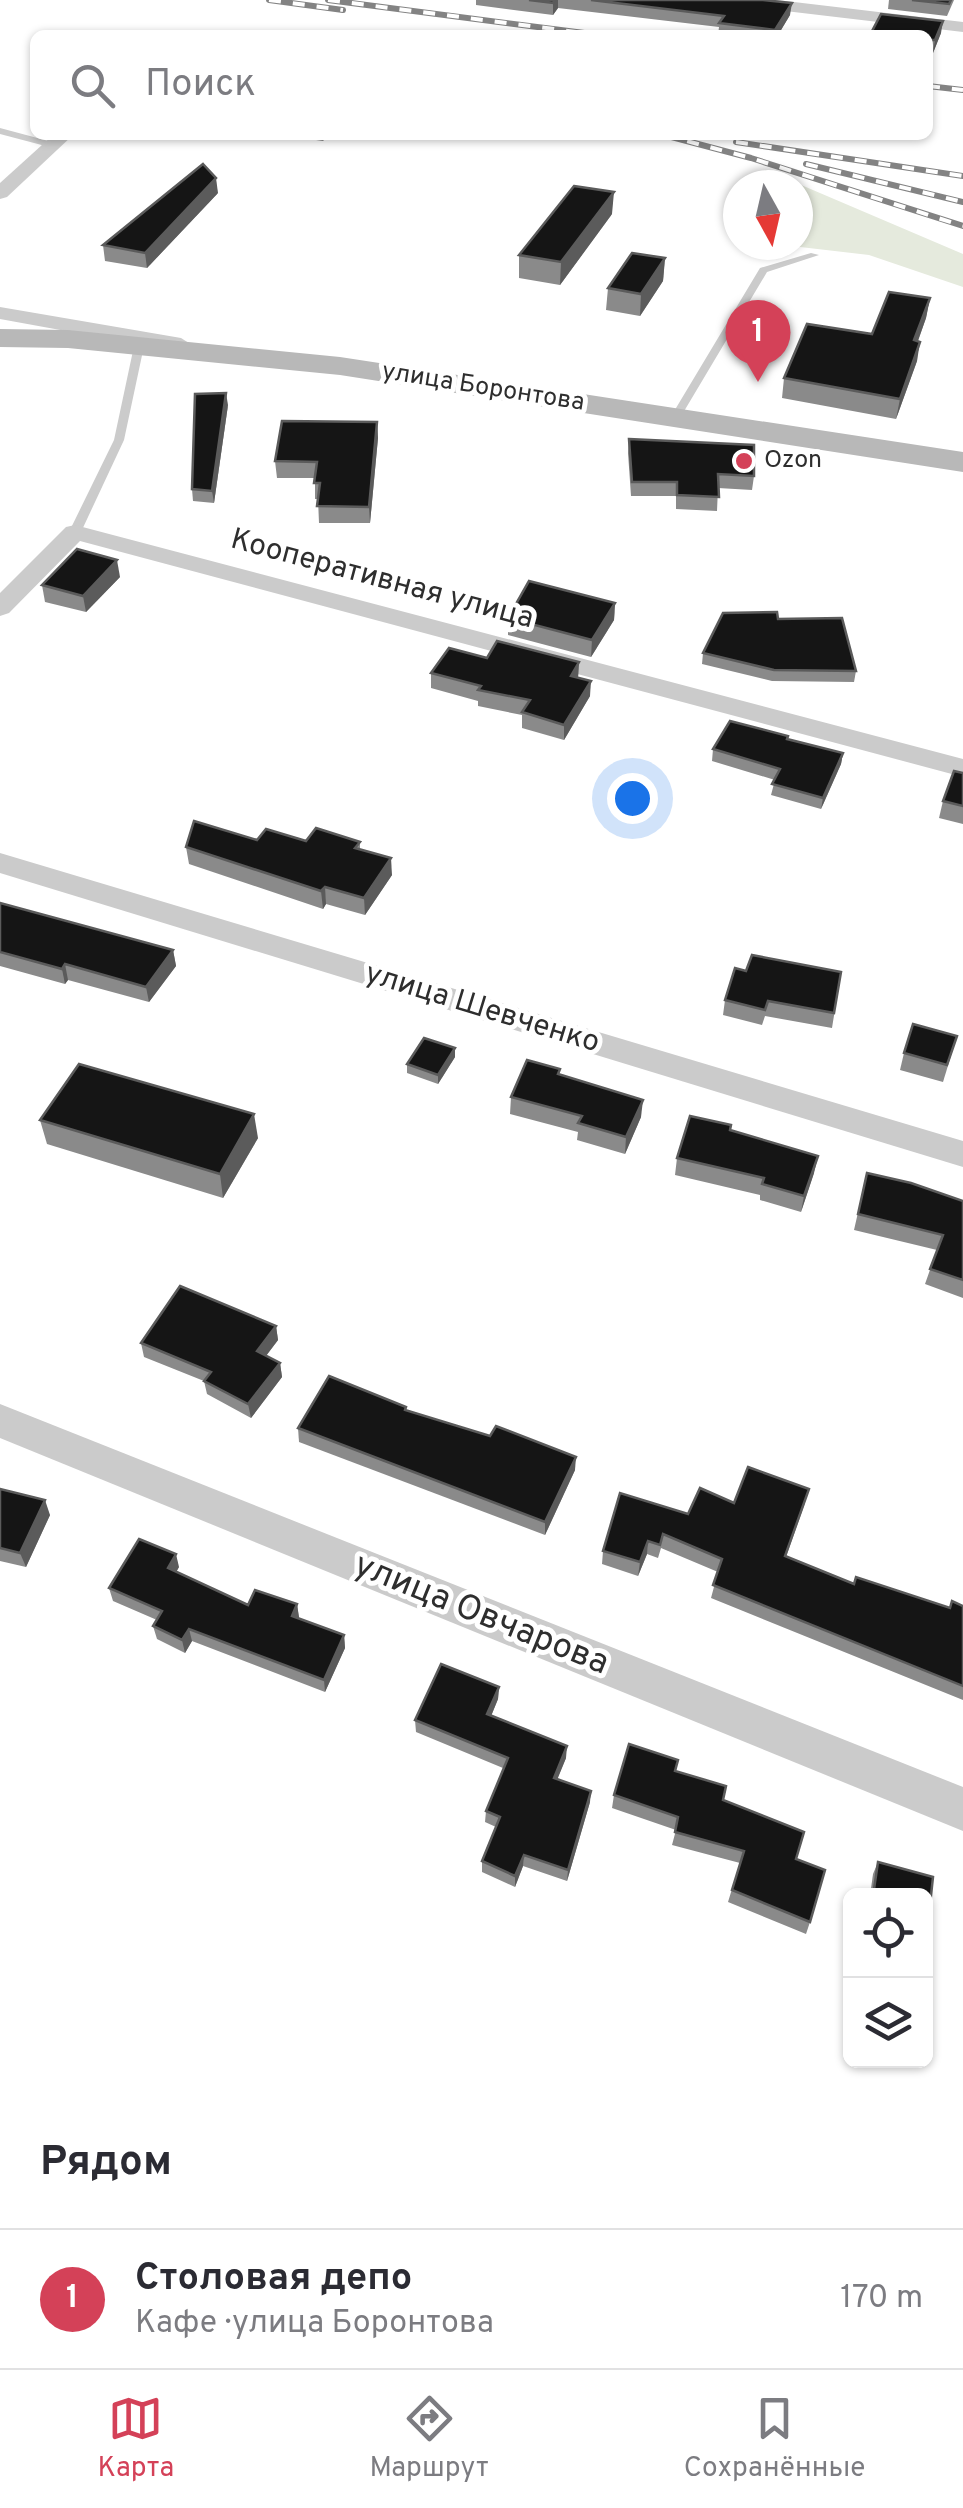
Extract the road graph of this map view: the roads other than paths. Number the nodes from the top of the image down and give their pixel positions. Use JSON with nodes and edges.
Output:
{"nodes":[{"id":1,"x":735,"y":0,"type":"edge"},
{"id":2,"x":963,"y":27,"type":"edge"},
{"id":3,"x":0,"y":131,"type":"edge"},
{"id":4,"x":30,"y":136,"type":"edge"},
{"id":5,"x":58,"y":140,"type":"edge"},
{"id":6,"x":0,"y":193,"type":"edge"},
{"id":7,"x":814,"y":255,"type":"dead end"},
{"id":8,"x":0,"y":312,"type":"edge"},
{"id":9,"x":0,"y":338,"type":"edge"},
{"id":10,"x":139,"y":346,"type":"junction"},
{"id":11,"x":244,"y":357,"type":"junction"},
{"id":12,"x":675,"y":418,"type":"junction"},
{"id":13,"x":963,"y":462,"type":"edge"},
{"id":14,"x":75,"y":532,"type":"junction"},
{"id":15,"x":0,"y":608,"type":"edge"},
{"id":16,"x":963,"y":768,"type":"edge"},
{"id":17,"x":0,"y":863,"type":"edge"},
{"id":18,"x":963,"y":1154,"type":"edge"},
{"id":19,"x":0,"y":1421,"type":"edge"},
{"id":20,"x":963,"y":1810,"type":"edge"}],
"edges":[{"from":1,"to":2,"type":"street"},
{"from":3,"to":4,"type":"lane"},
{"from":5,"to":6,"type":"street"},
{"from":7,"to":12,"type":"lane"},
{"from":8,"to":11,"type":"street"},
{"from":9,"to":10,"type":"street","name":"улица Боронтова"},
{"from":10,"to":11,"type":"street","name":"улица Боронтова"},
{"from":10,"to":14,"type":"lane"},
{"from":11,"to":12,"type":"street","name":"улица Боронтова"},
{"from":12,"to":13,"type":"street","name":"улица Боронтова"},
{"from":14,"to":15,"type":"street"},
{"from":14,"to":16,"type":"street","name":"Кооперативная улица"},
{"from":17,"to":18,"type":"street","name":"улица Шевченко"},
{"from":19,"to":20,"type":"street","name":"улица Овчарова"}]}
